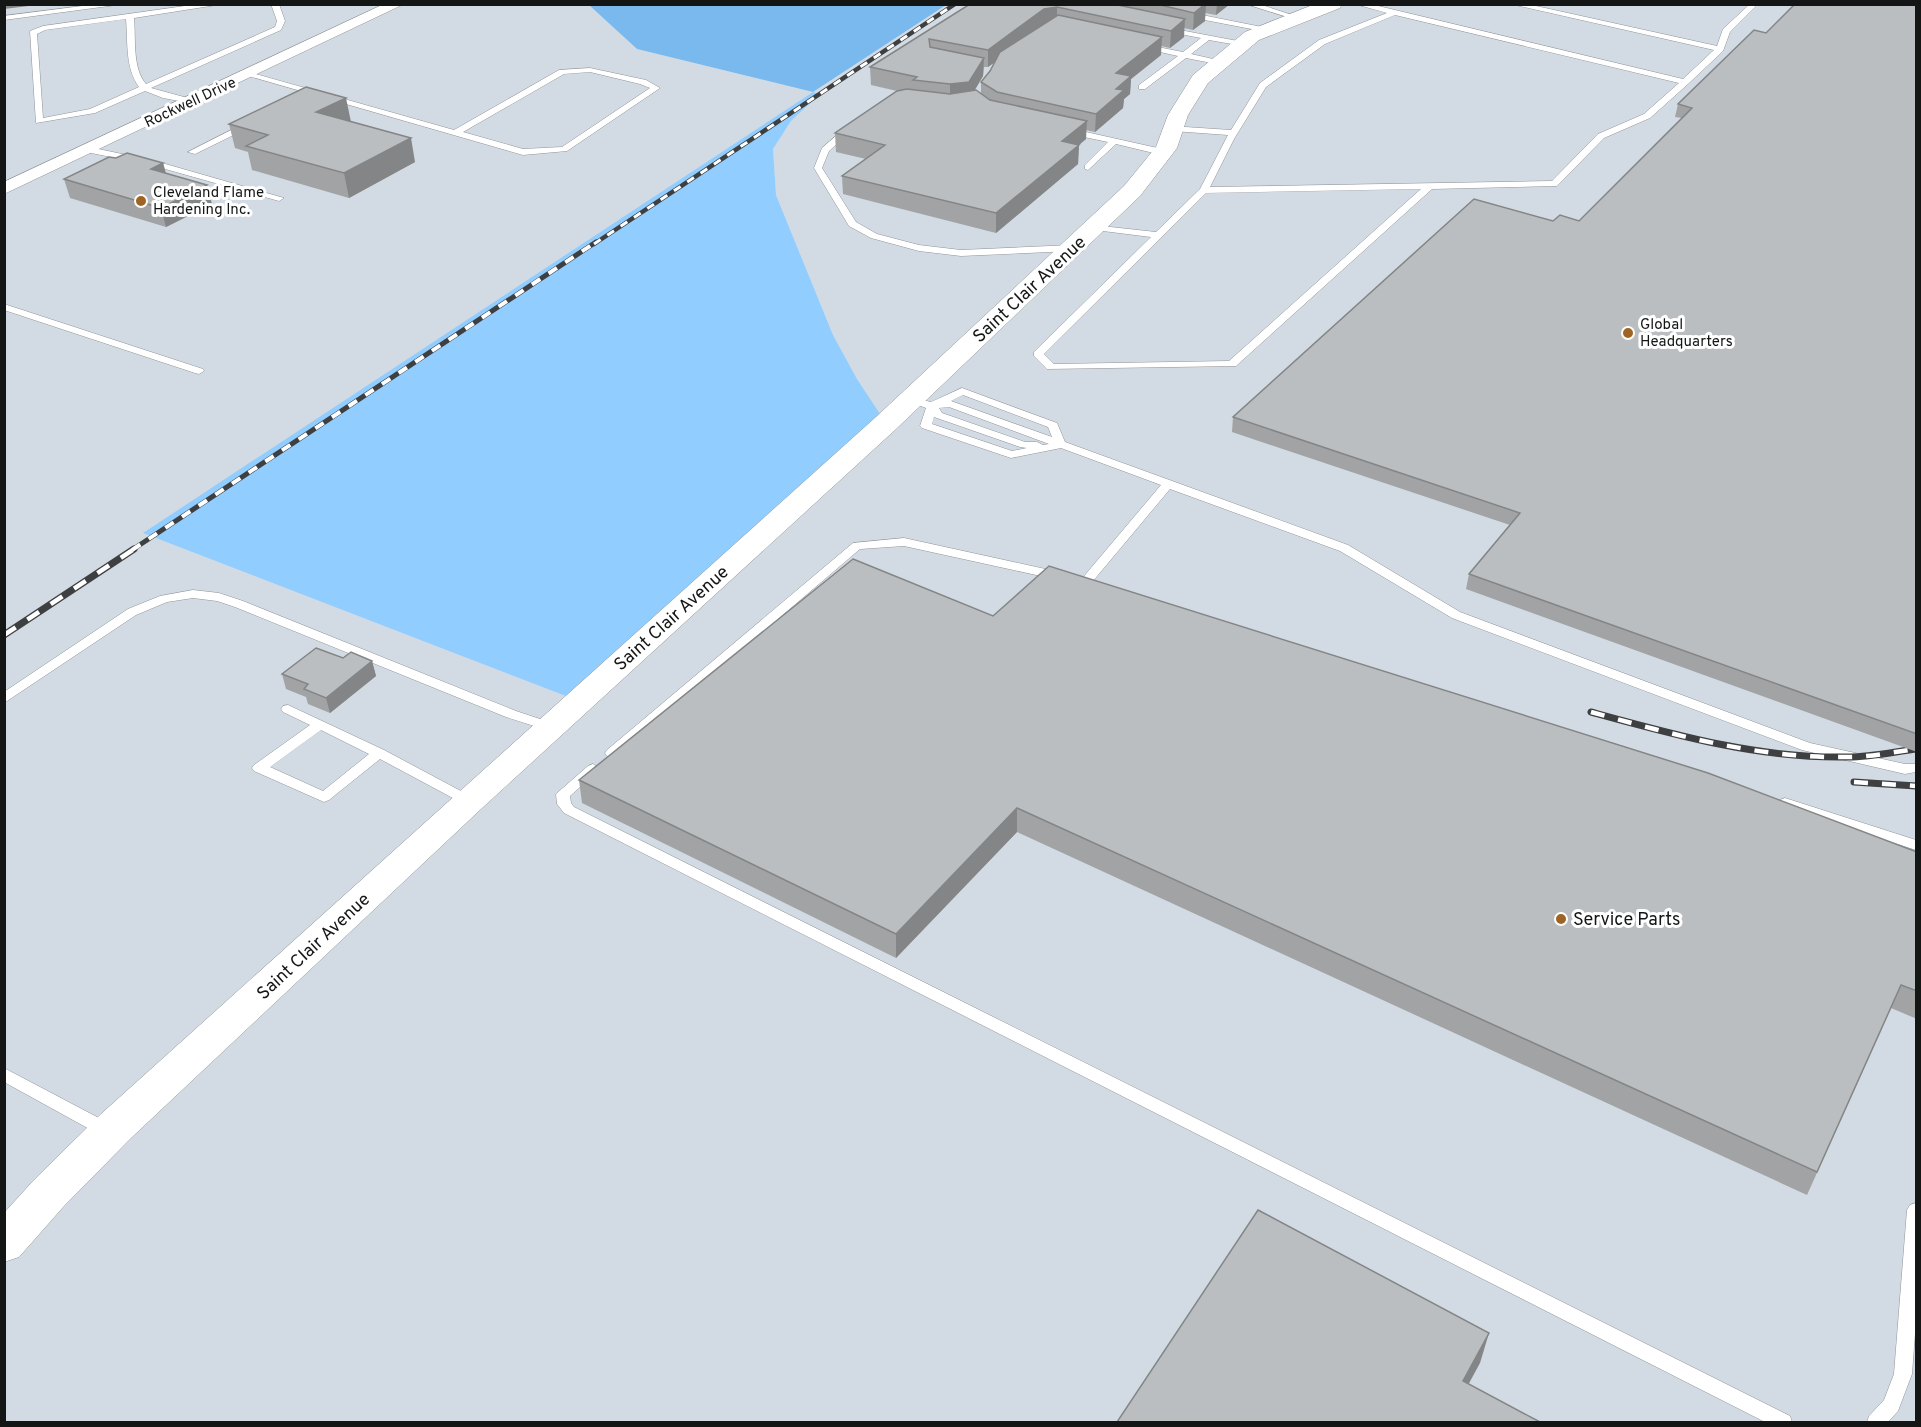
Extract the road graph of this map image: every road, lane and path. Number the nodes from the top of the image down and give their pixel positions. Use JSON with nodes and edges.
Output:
{"nodes":[{"id":1,"x":121,"y":4,"type":"edge"},
{"id":2,"x":220,"y":4,"type":"edge"},
{"id":3,"x":275,"y":4,"type":"edge"},
{"id":4,"x":398,"y":4,"type":"edge"},
{"id":5,"x":1249,"y":4,"type":"edge"},
{"id":6,"x":1358,"y":4,"type":"edge"},
{"id":7,"x":1514,"y":4,"type":"edge"},
{"id":8,"x":1755,"y":4,"type":"edge"},
{"id":9,"x":1328,"y":5,"type":"edge"},
{"id":10,"x":1180,"y":12,"type":"edge"},
{"id":11,"x":1394,"y":13,"type":"junction"},
{"id":12,"x":130,"y":16,"type":"junction"},
{"id":13,"x":4,"y":18,"type":"edge"},
{"id":14,"x":1298,"y":18,"type":"junction"},
{"id":15,"x":1155,"y":27,"type":"edge"},
{"id":16,"x":1267,"y":30,"type":"junction"},
{"id":17,"x":1208,"y":37,"type":"junction"},
{"id":18,"x":1136,"y":44,"type":"edge"},
{"id":19,"x":1243,"y":44,"type":"junction"},
{"id":20,"x":1720,"y":49,"type":"junction"},
{"id":21,"x":1183,"y":55,"type":"junction"},
{"id":22,"x":1219,"y":63,"type":"junction"},
{"id":23,"x":249,"y":75,"type":"junction"},
{"id":24,"x":1685,"y":82,"type":"junction"},
{"id":25,"x":146,"y":87,"type":"junction"},
{"id":26,"x":1142,"y":87,"type":"dead end"},
{"id":27,"x":314,"y":93,"type":"junction"},
{"id":28,"x":304,"y":98,"type":"edge"},
{"id":29,"x":192,"y":102,"type":"junction"},
{"id":30,"x":253,"y":123,"type":"edge"},
{"id":31,"x":852,"y":127,"type":"edge"},
{"id":32,"x":1173,"y":128,"type":"junction"},
{"id":33,"x":1059,"y":129,"type":"edge"},
{"id":34,"x":455,"y":133,"type":"junction"},
{"id":35,"x":1234,"y":133,"type":"junction"},
{"id":36,"x":1114,"y":141,"type":"junction"},
{"id":37,"x":89,"y":150,"type":"junction"},
{"id":38,"x":192,"y":152,"type":"dead end"},
{"id":39,"x":1162,"y":153,"type":"junction"},
{"id":40,"x":1088,"y":167,"type":"dead end"},
{"id":41,"x":1430,"y":186,"type":"junction"},
{"id":42,"x":4,"y":189,"type":"edge"},
{"id":43,"x":1204,"y":190,"type":"junction"},
{"id":44,"x":279,"y":198,"type":"dead end"},
{"id":45,"x":1095,"y":226,"type":"junction"},
{"id":46,"x":1158,"y":235,"type":"junction"},
{"id":47,"x":1072,"y":248,"type":"junction"},
{"id":48,"x":4,"y":307,"type":"edge"},
{"id":49,"x":199,"y":371,"type":"dead end"},
{"id":50,"x":921,"y":403,"type":"junction"},
{"id":51,"x":1060,"y":445,"type":"junction"},
{"id":52,"x":1168,"y":484,"type":"junction"},
{"id":53,"x":4,"y":699,"type":"edge"},
{"id":54,"x":288,"y":709,"type":"dead end"},
{"id":55,"x":320,"y":724,"type":"junction"},
{"id":56,"x":550,"y":727,"type":"junction"},
{"id":57,"x":379,"y":753,"type":"junction"},
{"id":58,"x":1917,"y":768,"type":"edge"},
{"id":59,"x":1768,"y":798,"type":"edge"},
{"id":60,"x":469,"y":801,"type":"junction"},
{"id":61,"x":1917,"y":845,"type":"edge"},
{"id":62,"x":4,"y":1074,"type":"edge"},
{"id":63,"x":110,"y":1132,"type":"junction"},
{"id":64,"x":1917,"y":1210,"type":"edge"},
{"id":65,"x":4,"y":1244,"type":"edge"},
{"id":66,"x":1783,"y":1422,"type":"edge"},
{"id":67,"x":1876,"y":1422,"type":"edge"}],
"edges":[{"from":1,"to":13,"type":"lane"},
{"from":2,"to":12,"type":"lane"},
{"from":3,"to":25,"type":"lane"},
{"from":4,"to":23,"type":"street","name":"Rockwell Drive"},
{"from":5,"to":14,"type":"lane"},
{"from":6,"to":11,"type":"lane"},
{"from":7,"to":20,"type":"lane"},
{"from":8,"to":20,"type":"lane"},
{"from":9,"to":14,"type":"street","name":"Saint Clair Avenue"},
{"from":10,"to":16,"type":"lane"},
{"from":11,"to":24,"type":"lane"},
{"from":11,"to":35,"type":"lane"},
{"from":12,"to":25,"type":"lane"},
{"from":12,"to":25,"type":"lane"},
{"from":14,"to":16,"type":"street","name":"Saint Clair Avenue"},
{"from":15,"to":17,"type":"lane"},
{"from":16,"to":19,"type":"street","name":"Saint Clair Avenue"},
{"from":17,"to":19,"type":"lane"},
{"from":17,"to":21,"type":"lane"},
{"from":18,"to":21,"type":"lane"},
{"from":19,"to":22,"type":"street","name":"Saint Clair Avenue"},
{"from":20,"to":24,"type":"lane"},
{"from":21,"to":22,"type":"lane"},
{"from":21,"to":26,"type":"lane"},
{"from":22,"to":32,"type":"street","name":"Saint Clair Avenue"},
{"from":23,"to":27,"type":"lane"},
{"from":23,"to":29,"type":"street","name":"Rockwell Drive"},
{"from":24,"to":41,"type":"lane"},
{"from":25,"to":29,"type":"lane"},
{"from":27,"to":28,"type":"lane"},
{"from":27,"to":34,"type":"lane"},
{"from":29,"to":37,"type":"street","name":"Rockwell Drive"},
{"from":30,"to":38,"type":"lane"},
{"from":31,"to":47,"type":"lane"},
{"from":32,"to":35,"type":"lane"},
{"from":32,"to":39,"type":"street","name":"Saint Clair Avenue"},
{"from":33,"to":36,"type":"lane"},
{"from":34,"to":34,"type":"lane"},
{"from":35,"to":43,"type":"lane"},
{"from":36,"to":39,"type":"lane"},
{"from":36,"to":40,"type":"lane"},
{"from":37,"to":42,"type":"street","name":"Rockwell Drive"},
{"from":37,"to":44,"type":"lane"},
{"from":39,"to":45,"type":"street","name":"Saint Clair Avenue"},
{"from":41,"to":43,"type":"lane"},
{"from":41,"to":46,"type":"lane"},
{"from":43,"to":46,"type":"lane"},
{"from":45,"to":46,"type":"lane"},
{"from":45,"to":47,"type":"street","name":"Saint Clair Avenue"},
{"from":47,"to":50,"type":"street","name":"Saint Clair Avenue"},
{"from":48,"to":49,"type":"lane"},
{"from":50,"to":51,"type":"lane"},
{"from":50,"to":51,"type":"lane"},
{"from":50,"to":51,"type":"lane"},
{"from":50,"to":56,"type":"street","name":"Saint Clair Avenue"},
{"from":51,"to":52,"type":"lane"},
{"from":52,"to":58,"type":"lane"},
{"from":52,"to":66,"type":"lane"},
{"from":53,"to":56,"type":"lane"},
{"from":54,"to":55,"type":"lane"},
{"from":55,"to":57,"type":"lane"},
{"from":55,"to":57,"type":"lane"},
{"from":56,"to":60,"type":"street","name":"Saint Clair Avenue"},
{"from":57,"to":60,"type":"lane"},
{"from":59,"to":61,"type":"lane"},
{"from":60,"to":63,"type":"street","name":"Saint Clair Avenue"},
{"from":62,"to":63,"type":"lane"},
{"from":63,"to":65,"type":"street","name":"Saint Clair Avenue"},
{"from":64,"to":67,"type":"lane"}]}
